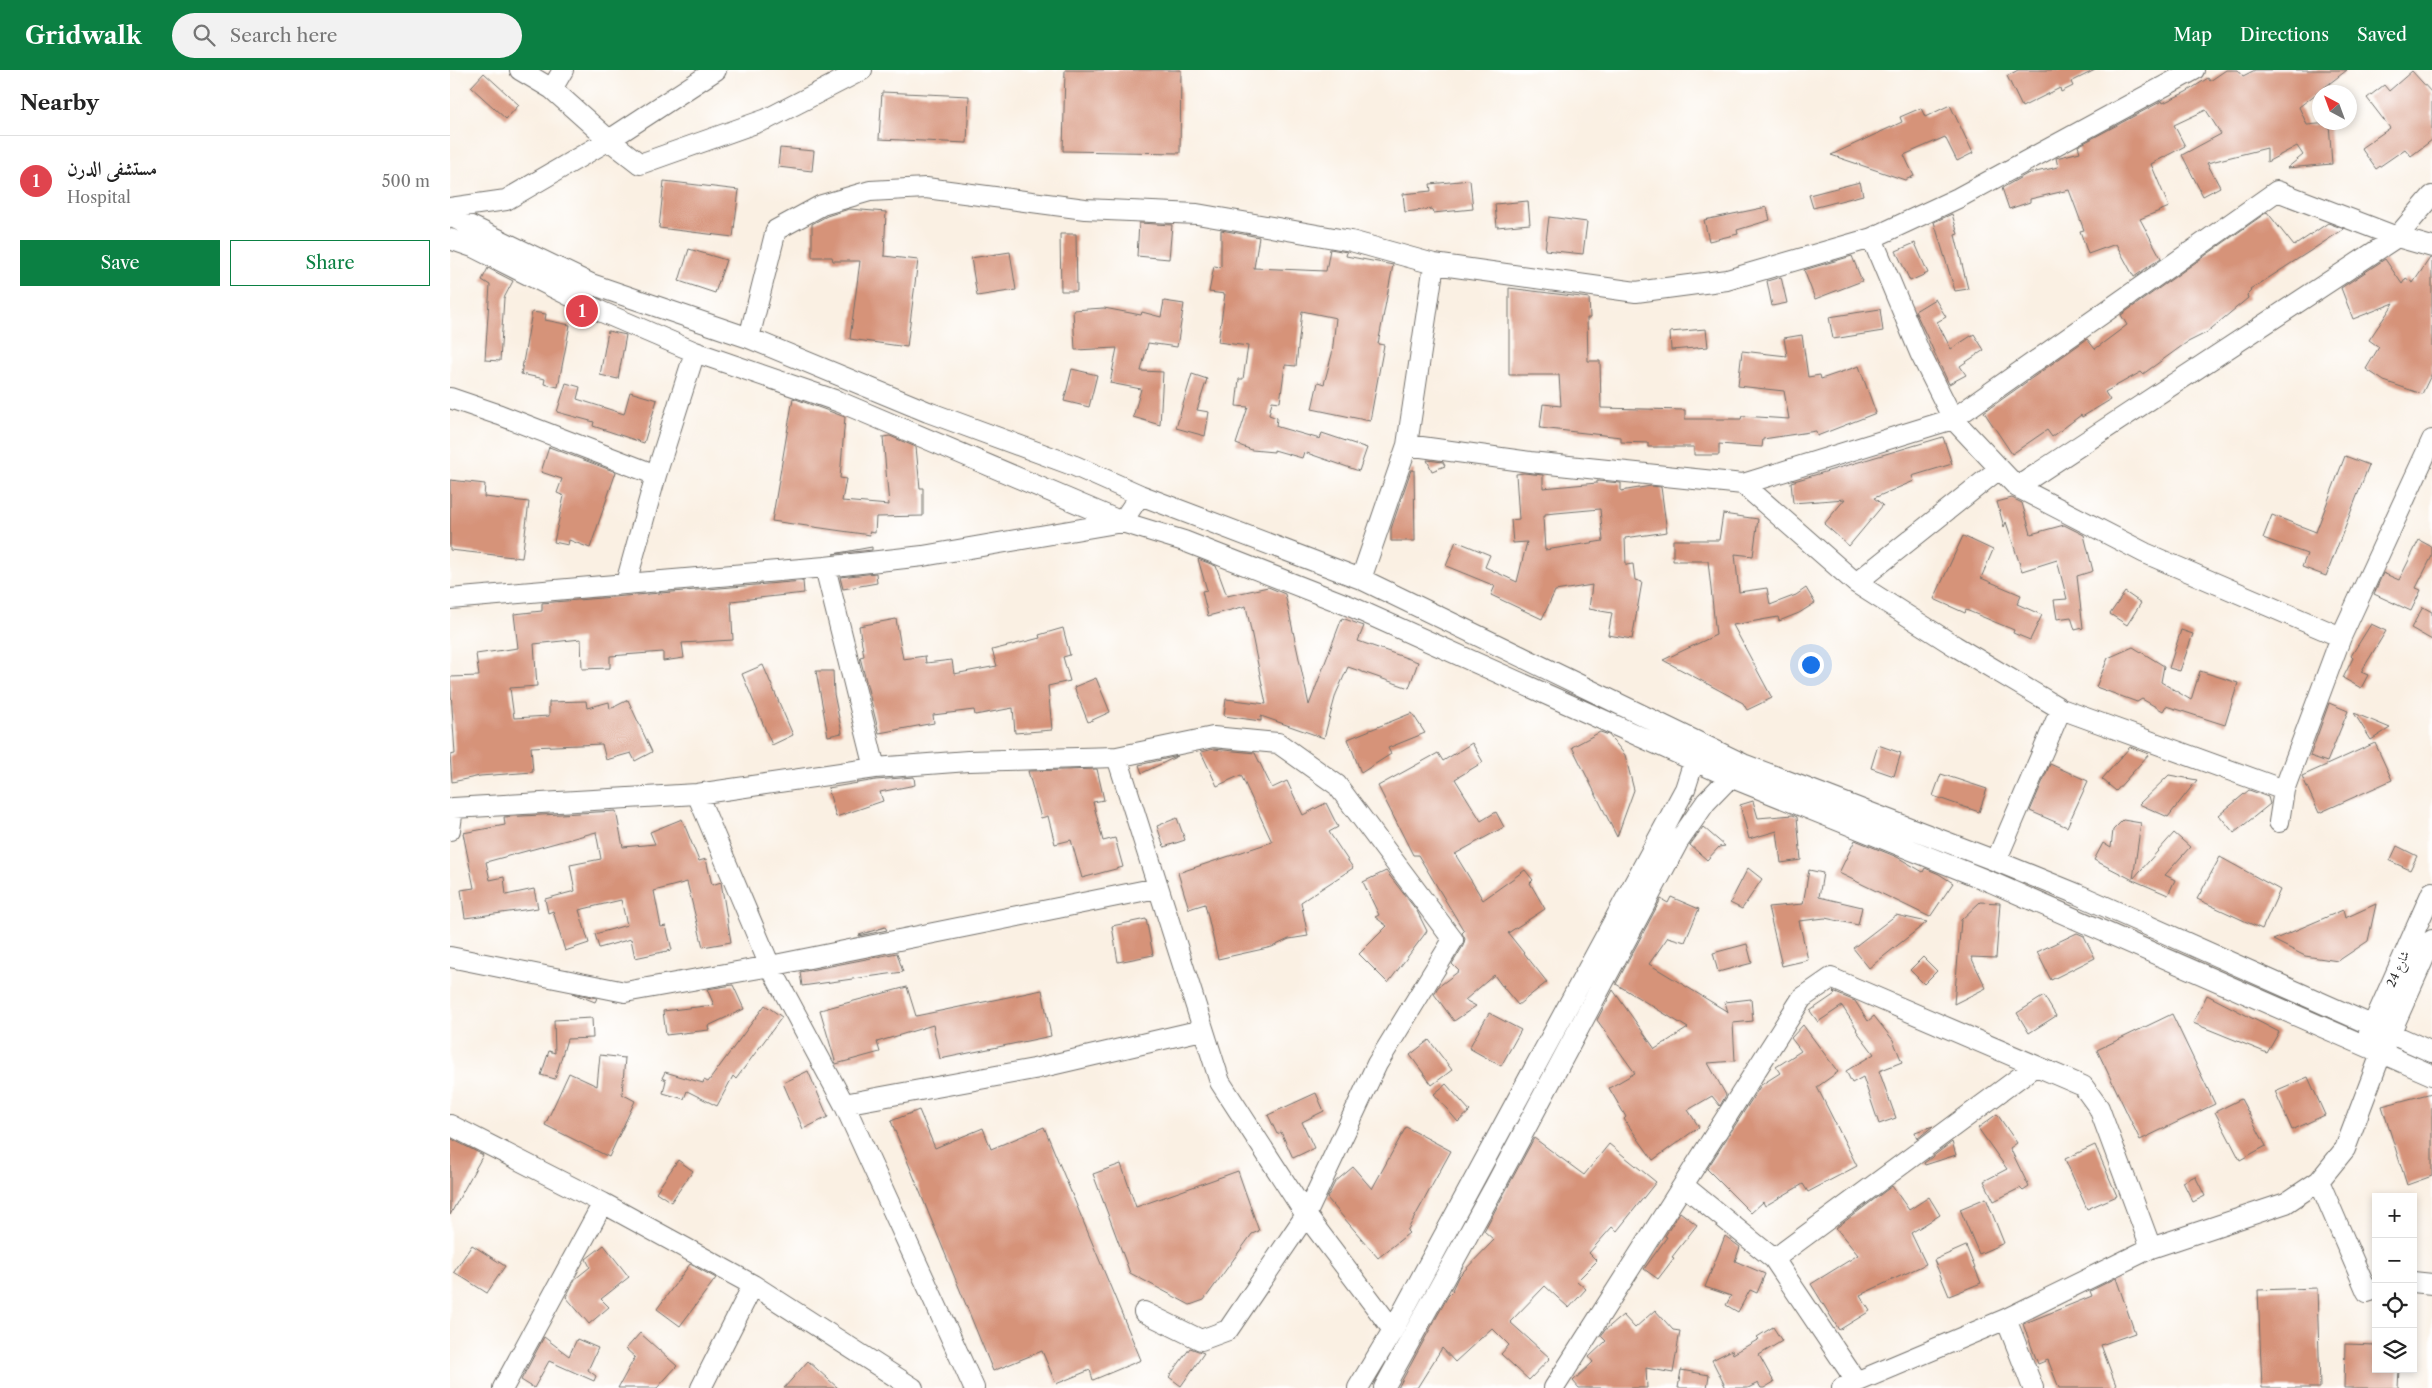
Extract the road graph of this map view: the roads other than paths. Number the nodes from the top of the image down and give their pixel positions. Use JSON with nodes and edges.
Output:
{"nodes":[{"id":1,"x":520,"y":70,"type":"edge"},
{"id":2,"x":563,"y":70,"type":"edge"},
{"id":3,"x":716,"y":70,"type":"edge"},
{"id":4,"x":862,"y":70,"type":"edge"},
{"id":5,"x":2194,"y":70,"type":"edge"},
{"id":6,"x":552,"y":89,"type":"junction"},
{"id":7,"x":609,"y":140,"type":"junction"},
{"id":8,"x":2432,"y":196,"type":"edge"},
{"id":9,"x":450,"y":208,"type":"edge"},
{"id":10,"x":450,"y":216,"type":"edge"},
{"id":11,"x":2397,"y":237,"type":"junction"},
{"id":12,"x":1872,"y":238,"type":"junction"},
{"id":13,"x":450,"y":239,"type":"edge"},
{"id":14,"x":2432,"y":247,"type":"edge"},
{"id":15,"x":1434,"y":264,"type":"junction"},
{"id":16,"x":749,"y":338,"type":"junction"},
{"id":17,"x":695,"y":352,"type":"junction"},
{"id":18,"x":450,"y":398,"type":"edge"},
{"id":19,"x":1953,"y":419,"type":"junction"},
{"id":20,"x":1407,"y":445,"type":"junction"},
{"id":21,"x":2430,"y":452,"type":"edge"},
{"id":22,"x":1999,"y":469,"type":"junction"},
{"id":23,"x":656,"y":475,"type":"junction"},
{"id":24,"x":1743,"y":484,"type":"junction"},
{"id":25,"x":2017,"y":487,"type":"junction"},
{"id":26,"x":1140,"y":494,"type":"junction"},
{"id":27,"x":1122,"y":522,"type":"junction"},
{"id":28,"x":825,"y":568,"type":"junction"},
{"id":29,"x":1361,"y":579,"type":"junction"},
{"id":30,"x":626,"y":583,"type":"junction"},
{"id":31,"x":1856,"y":583,"type":"junction"},
{"id":32,"x":450,"y":599,"type":"edge"},
{"id":33,"x":2341,"y":637,"type":"junction"},
{"id":34,"x":2061,"y":709,"type":"junction"},
{"id":35,"x":1694,"y":751,"type":"junction"},
{"id":36,"x":1117,"y":757,"type":"junction"},
{"id":37,"x":875,"y":768,"type":"junction"},
{"id":38,"x":1736,"y":770,"type":"junction"},
{"id":39,"x":2284,"y":790,"type":"junction"},
{"id":40,"x":697,"y":794,"type":"junction"},
{"id":41,"x":2279,"y":822,"type":"dead end"},
{"id":42,"x":450,"y":830,"type":"edge"},
{"id":43,"x":1996,"y":861,"type":"junction"},
{"id":44,"x":1157,"y":888,"type":"junction"},
{"id":45,"x":2432,"y":892,"type":"edge"},
{"id":46,"x":2432,"y":940,"type":"edge"},
{"id":47,"x":450,"y":957,"type":"edge"},
{"id":48,"x":770,"y":966,"type":"junction"},
{"id":49,"x":1202,"y":1030,"type":"junction"},
{"id":50,"x":2382,"y":1030,"type":"junction"},
{"id":51,"x":2373,"y":1050,"type":"junction"},
{"id":52,"x":2432,"y":1052,"type":"edge"},
{"id":53,"x":2036,"y":1066,"type":"junction"},
{"id":54,"x":2432,"y":1075,"type":"edge"},
{"id":55,"x":844,"y":1104,"type":"junction"},
{"id":56,"x":450,"y":1125,"type":"edge"},
{"id":57,"x":2319,"y":1181,"type":"junction"},
{"id":58,"x":1683,"y":1185,"type":"junction"},
{"id":59,"x":603,"y":1204,"type":"junction"},
{"id":60,"x":1306,"y":1215,"type":"junction"},
{"id":61,"x":2151,"y":1248,"type":"junction"},
{"id":62,"x":1774,"y":1259,"type":"junction"},
{"id":63,"x":2417,"y":1282,"type":"edge"},
{"id":64,"x":2432,"y":1284,"type":"edge"},
{"id":65,"x":753,"y":1285,"type":"junction"},
{"id":66,"x":2372,"y":1290,"type":"edge"},
{"id":67,"x":1144,"y":1312,"type":"dead end"},
{"id":68,"x":2006,"y":1319,"type":"junction"},
{"id":69,"x":1393,"y":1330,"type":"junction"},
{"id":70,"x":1849,"y":1384,"type":"edge"},
{"id":71,"x":503,"y":1388,"type":"edge"},
{"id":72,"x":701,"y":1388,"type":"edge"},
{"id":73,"x":913,"y":1388,"type":"edge"},
{"id":74,"x":974,"y":1388,"type":"edge"},
{"id":75,"x":1358,"y":1388,"type":"edge"},
{"id":76,"x":1384,"y":1388,"type":"edge"},
{"id":77,"x":1554,"y":1388,"type":"edge"},
{"id":78,"x":2033,"y":1388,"type":"edge"}],
"edges":[{"from":1,"to":6,"type":"street"},
{"from":2,"to":6,"type":"street"},
{"from":3,"to":7,"type":"street"},
{"from":4,"to":7,"type":"street"},
{"from":5,"to":12,"type":"street"},
{"from":6,"to":7,"type":"street"},
{"from":7,"to":9,"type":"street"},
{"from":8,"to":11,"type":"street"},
{"from":10,"to":16,"type":"street"},
{"from":11,"to":14,"type":"street"},
{"from":11,"to":19,"type":"street"},
{"from":11,"to":25,"type":"street"},
{"from":12,"to":15,"type":"street"},
{"from":12,"to":19,"type":"street"},
{"from":13,"to":17,"type":"street"},
{"from":15,"to":16,"type":"street"},
{"from":15,"to":20,"type":"street"},
{"from":16,"to":26,"type":"street"},
{"from":17,"to":23,"type":"street"},
{"from":17,"to":27,"type":"street"},
{"from":18,"to":23,"type":"street"},
{"from":19,"to":22,"type":"street"},
{"from":19,"to":24,"type":"street"},
{"from":20,"to":24,"type":"street"},
{"from":20,"to":29,"type":"street"},
{"from":21,"to":33,"type":"street"},
{"from":22,"to":25,"type":"street"},
{"from":22,"to":31,"type":"street"},
{"from":23,"to":30,"type":"street"},
{"from":24,"to":31,"type":"street"},
{"from":25,"to":33,"type":"street"},
{"from":26,"to":27,"type":"street"},
{"from":26,"to":29,"type":"street"},
{"from":27,"to":28,"type":"street"},
{"from":27,"to":35,"type":"street"},
{"from":28,"to":30,"type":"street"},
{"from":28,"to":37,"type":"street"},
{"from":29,"to":35,"type":"street"},
{"from":30,"to":32,"type":"street"},
{"from":31,"to":34,"type":"street"},
{"from":33,"to":39,"type":"street"},
{"from":34,"to":39,"type":"street"},
{"from":34,"to":43,"type":"street"},
{"from":35,"to":38,"type":"street"},
{"from":35,"to":69,"type":"street"},
{"from":36,"to":37,"type":"street"},
{"from":36,"to":44,"type":"street"},
{"from":36,"to":60,"type":"street"},
{"from":37,"to":40,"type":"street"},
{"from":38,"to":43,"type":"street"},
{"from":38,"to":51,"type":"street"},
{"from":38,"to":76,"type":"street"},
{"from":39,"to":41,"type":"street"},
{"from":40,"to":42,"type":"street"},
{"from":40,"to":48,"type":"street"},
{"from":43,"to":50,"type":"street"},
{"from":44,"to":48,"type":"street"},
{"from":44,"to":49,"type":"street"},
{"from":45,"to":50,"type":"street","name":"شارع 24"},
{"from":46,"to":50,"type":"street","name":"شارع 24"},
{"from":47,"to":48,"type":"street"},
{"from":48,"to":55,"type":"street"},
{"from":49,"to":55,"type":"street"},
{"from":49,"to":60,"type":"street"},
{"from":50,"to":51,"type":"street","name":"شارع 24"},
{"from":50,"to":52,"type":"street"},
{"from":51,"to":54,"type":"street"},
{"from":51,"to":57,"type":"street"},
{"from":53,"to":58,"type":"street"},
{"from":53,"to":61,"type":"street"},
{"from":53,"to":62,"type":"street"},
{"from":55,"to":74,"type":"street"},
{"from":56,"to":59,"type":"street"},
{"from":57,"to":61,"type":"street"},
{"from":57,"to":66,"type":"street"},
{"from":58,"to":62,"type":"street"},
{"from":58,"to":77,"type":"street"},
{"from":59,"to":65,"type":"street"},
{"from":59,"to":71,"type":"street"},
{"from":60,"to":67,"type":"street"},
{"from":60,"to":69,"type":"street"},
{"from":61,"to":68,"type":"street"},
{"from":62,"to":70,"type":"street"},
{"from":63,"to":64,"type":"street"},
{"from":65,"to":72,"type":"street"},
{"from":65,"to":73,"type":"street"},
{"from":68,"to":70,"type":"street"},
{"from":68,"to":78,"type":"street"},
{"from":69,"to":75,"type":"street"}]}
